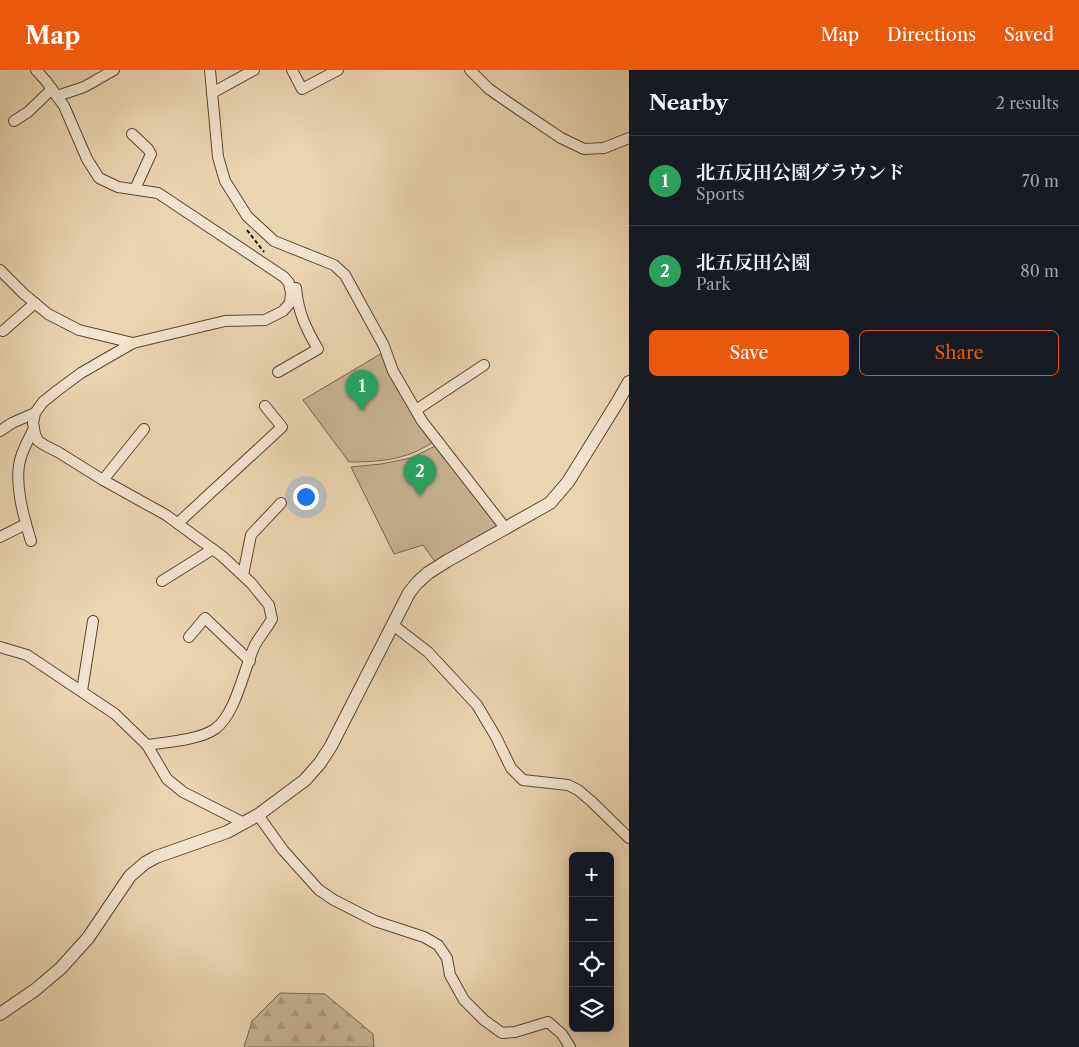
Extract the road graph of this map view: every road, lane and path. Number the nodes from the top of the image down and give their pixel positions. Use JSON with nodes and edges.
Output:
{"nodes":[{"id":1,"x":36,"y":70,"type":"edge"},
{"id":2,"x":114,"y":70,"type":"edge"},
{"id":3,"x":210,"y":70,"type":"edge"},
{"id":4,"x":254,"y":70,"type":"edge"},
{"id":5,"x":292,"y":70,"type":"edge"},
{"id":6,"x":338,"y":70,"type":"edge"},
{"id":7,"x":470,"y":70,"type":"edge"},
{"id":8,"x":212,"y":92,"type":"junction"},
{"id":9,"x":55,"y":93,"type":"junction"},
{"id":10,"x":14,"y":121,"type":"dead end"},
{"id":11,"x":132,"y":134,"type":"dead end"},
{"id":12,"x":629,"y":138,"type":"edge"},
{"id":13,"x":134,"y":189,"type":"junction"},
{"id":14,"x":247,"y":216,"type":"junction"},
{"id":15,"x":267,"y":256,"type":"dead end"},
{"id":16,"x":0,"y":270,"type":"edge"},
{"id":17,"x":286,"y":279,"type":"junction"},
{"id":18,"x":36,"y":303,"type":"junction"},
{"id":19,"x":3,"y":331,"type":"dead end"},
{"id":20,"x":133,"y":343,"type":"junction"},
{"id":21,"x":484,"y":365,"type":"dead end"},
{"id":22,"x":278,"y":372,"type":"dead end"},
{"id":23,"x":629,"y":382,"type":"edge"},
{"id":24,"x":264,"y":406,"type":"dead end"},
{"id":25,"x":416,"y":410,"type":"junction"},
{"id":26,"x":35,"y":413,"type":"junction"},
{"id":27,"x":34,"y":428,"type":"junction"},
{"id":28,"x":144,"y":428,"type":"dead end"},
{"id":29,"x":0,"y":431,"type":"edge"},
{"id":30,"x":103,"y":480,"type":"junction"},
{"id":31,"x":281,"y":503,"type":"dead end"},
{"id":32,"x":178,"y":523,"type":"junction"},
{"id":33,"x":26,"y":524,"type":"junction"},
{"id":34,"x":506,"y":528,"type":"junction"},
{"id":35,"x":0,"y":537,"type":"edge"},
{"id":36,"x":31,"y":541,"type":"dead end"},
{"id":37,"x":213,"y":549,"type":"junction"},
{"id":38,"x":243,"y":576,"type":"junction"},
{"id":39,"x":162,"y":581,"type":"dead end"},
{"id":40,"x":93,"y":621,"type":"dead end"},
{"id":41,"x":393,"y":625,"type":"junction"},
{"id":42,"x":189,"y":637,"type":"dead end"},
{"id":43,"x":0,"y":647,"type":"edge"},
{"id":44,"x":250,"y":661,"type":"junction"},
{"id":45,"x":82,"y":691,"type":"junction"},
{"id":46,"x":147,"y":745,"type":"junction"},
{"id":47,"x":258,"y":815,"type":"junction"},
{"id":48,"x":244,"y":823,"type":"junction"},
{"id":49,"x":629,"y":838,"type":"edge"},
{"id":50,"x":0,"y":1014,"type":"edge"},
{"id":51,"x":570,"y":1047,"type":"edge"}],
"edges":[{"from":1,"to":9,"type":"street"},
{"from":2,"to":9,"type":"street"},
{"from":3,"to":8,"type":"street"},
{"from":4,"to":8,"type":"street"},
{"from":5,"to":6,"type":"street"},
{"from":7,"to":12,"type":"street"},
{"from":8,"to":14,"type":"street"},
{"from":9,"to":10,"type":"street"},
{"from":9,"to":13,"type":"street"},
{"from":11,"to":13,"type":"street"},
{"from":13,"to":17,"type":"street"},
{"from":14,"to":15,"type":"path"},
{"from":14,"to":25,"type":"street"},
{"from":16,"to":18,"type":"street"},
{"from":17,"to":20,"type":"street"},
{"from":17,"to":22,"type":"street"},
{"from":18,"to":19,"type":"street"},
{"from":18,"to":20,"type":"street"},
{"from":20,"to":26,"type":"street"},
{"from":21,"to":25,"type":"street"},
{"from":23,"to":34,"type":"street"},
{"from":24,"to":32,"type":"street"},
{"from":25,"to":34,"type":"street"},
{"from":26,"to":27,"type":"street"},
{"from":26,"to":29,"type":"street"},
{"from":27,"to":30,"type":"street"},
{"from":27,"to":33,"type":"street"},
{"from":28,"to":30,"type":"street"},
{"from":30,"to":32,"type":"street"},
{"from":31,"to":38,"type":"street"},
{"from":32,"to":37,"type":"street"},
{"from":33,"to":35,"type":"street"},
{"from":33,"to":36,"type":"street"},
{"from":34,"to":41,"type":"street"},
{"from":37,"to":38,"type":"street"},
{"from":37,"to":39,"type":"street"},
{"from":38,"to":44,"type":"street"},
{"from":40,"to":45,"type":"street"},
{"from":41,"to":47,"type":"street"},
{"from":41,"to":49,"type":"street"},
{"from":42,"to":44,"type":"street"},
{"from":43,"to":45,"type":"street"},
{"from":44,"to":46,"type":"street"},
{"from":45,"to":46,"type":"street"},
{"from":46,"to":48,"type":"street"},
{"from":47,"to":48,"type":"street"},
{"from":47,"to":51,"type":"street"},
{"from":48,"to":50,"type":"street"}]}
